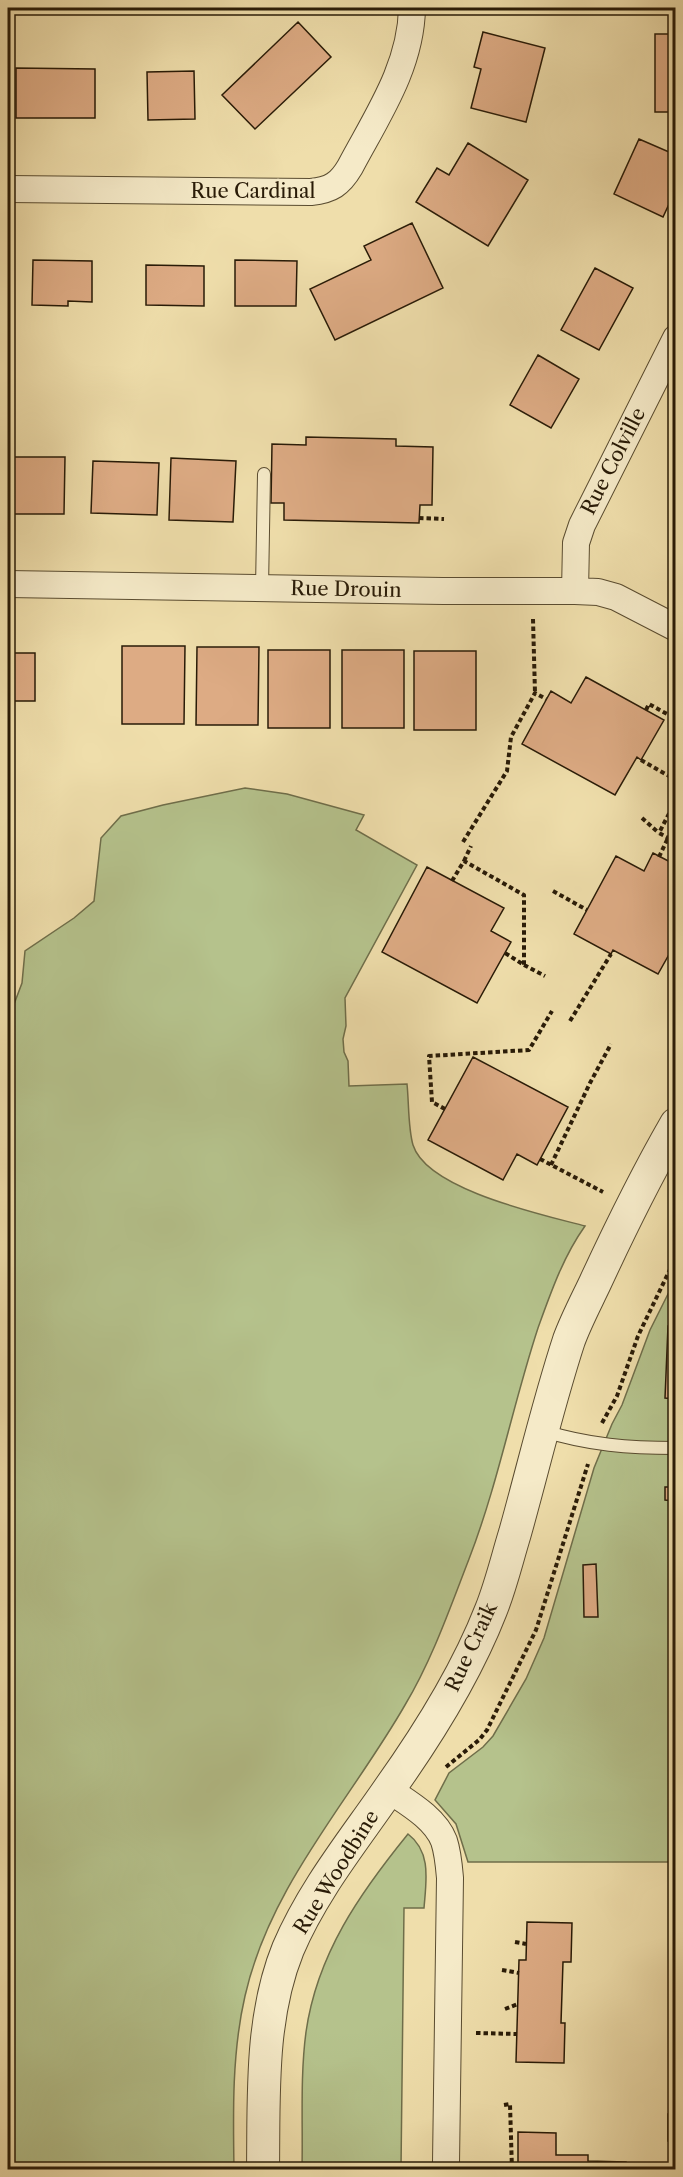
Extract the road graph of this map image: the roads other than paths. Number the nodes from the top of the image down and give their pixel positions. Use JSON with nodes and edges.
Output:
{"nodes":[{"id":1,"x":412,"y":8,"type":"edge"},
{"id":2,"x":8,"y":189,"type":"edge"},
{"id":3,"x":675,"y":338,"type":"edge"},
{"id":4,"x":264,"y":474,"type":"dead end"},
{"id":5,"x":8,"y":584,"type":"edge"},
{"id":6,"x":262,"y":588,"type":"junction"},
{"id":7,"x":575,"y":591,"type":"junction"},
{"id":8,"x":675,"y":628,"type":"edge"},
{"id":9,"x":675,"y":1125,"type":"edge"},
{"id":10,"x":543,"y":1430,"type":"junction"},
{"id":11,"x":675,"y":1448,"type":"edge"},
{"id":12,"x":389,"y":1790,"type":"junction"},
{"id":13,"x":446,"y":2163,"type":"dead end"},
{"id":14,"x":263,"y":2169,"type":"edge"}],
"edges":[{"from":1,"to":2,"type":"street","name":"Rue Cardinal"},
{"from":3,"to":7,"type":"street","name":"Rue Colville"},
{"from":4,"to":6,"type":"lane"},
{"from":5,"to":6,"type":"street","name":"Rue Drouin"},
{"from":6,"to":7,"type":"street","name":"Rue Drouin"},
{"from":7,"to":8,"type":"street","name":"Rue Drouin"},
{"from":9,"to":10,"type":"street","name":"Rue Craik"},
{"from":10,"to":11,"type":"lane"},
{"from":10,"to":12,"type":"street","name":"Rue Craik"},
{"from":12,"to":13,"type":"street"},
{"from":12,"to":14,"type":"street","name":"Rue Woodbine"}]}
